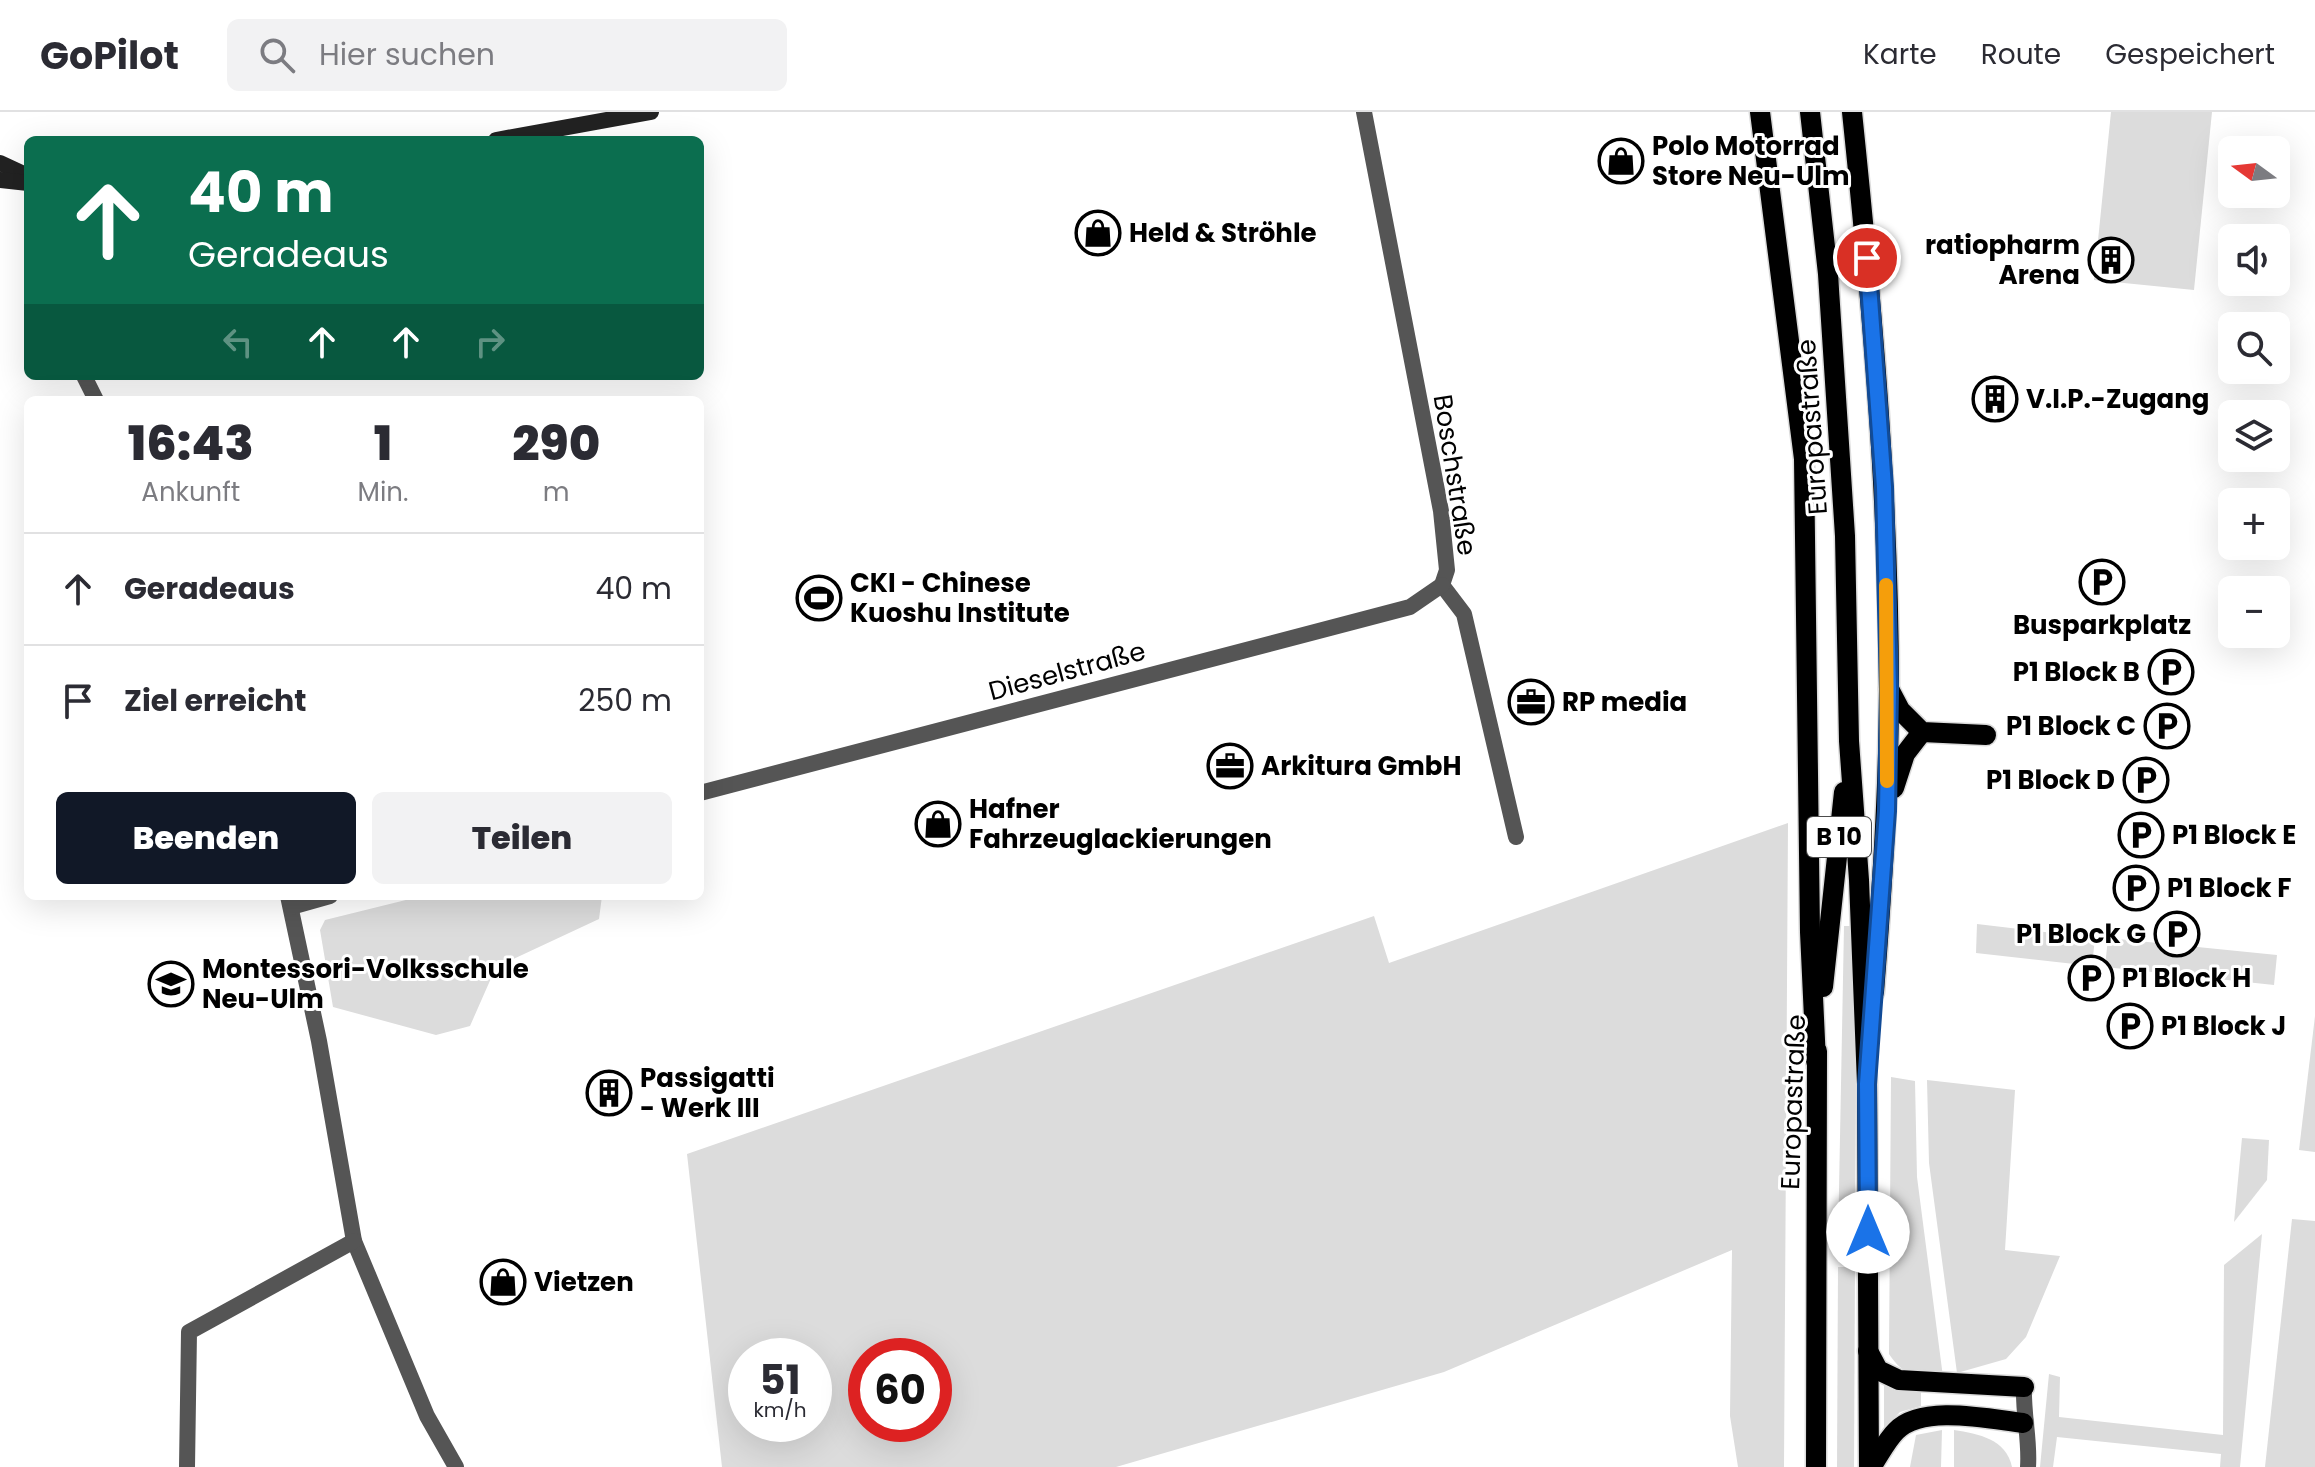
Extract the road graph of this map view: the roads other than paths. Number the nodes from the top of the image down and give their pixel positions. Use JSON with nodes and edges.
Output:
{"nodes":[{"id":1,"x":651,"y":112,"type":"edge"},
{"id":2,"x":1364,"y":112,"type":"edge"},
{"id":3,"x":1760,"y":112,"type":"edge"},
{"id":4,"x":1810,"y":112,"type":"edge"},
{"id":5,"x":1852,"y":112,"type":"edge"},
{"id":6,"x":518,"y":136,"type":"edge"},
{"id":7,"x":0,"y":163,"type":"edge"},
{"id":8,"x":24,"y":174,"type":"edge"},
{"id":9,"x":0,"y":180,"type":"edge"},
{"id":10,"x":24,"y":183,"type":"edge"},
{"id":11,"x":1442,"y":585,"type":"junction"},
{"id":12,"x":1889,"y":689,"type":"junction"},
{"id":13,"x":1922,"y":732,"type":"junction"},
{"id":14,"x":1986,"y":735,"type":"dead end"},
{"id":15,"x":1849,"y":741,"type":"junction"},
{"id":16,"x":704,"y":792,"type":"edge"},
{"id":17,"x":1887,"y":811,"type":"junction"},
{"id":18,"x":1516,"y":837,"type":"dead end"},
{"id":19,"x":290,"y":901,"type":"edge"},
{"id":20,"x":1816,"y":1061,"type":"junction"},
{"id":21,"x":1867,"y":1084,"type":"junction"},
{"id":22,"x":354,"y":1241,"type":"junction"},
{"id":23,"x":1868,"y":1351,"type":"junction"},
{"id":24,"x":2024,"y":1387,"type":"joint"},
{"id":25,"x":2023,"y":1423,"type":"junction"},
{"id":26,"x":187,"y":1467,"type":"edge"},
{"id":27,"x":456,"y":1467,"type":"edge"},
{"id":28,"x":1816,"y":1467,"type":"edge"},
{"id":29,"x":1870,"y":1467,"type":"edge"},
{"id":30,"x":2028,"y":1467,"type":"edge"}],
"edges":[{"from":1,"to":6,"type":"main road"},
{"from":2,"to":11,"type":"street","name":"Boschstraße"},
{"from":3,"to":20,"type":"main road"},
{"from":4,"to":15,"type":"main road","name":"Europastraße","number":"B 10"},
{"from":5,"to":12,"type":"main road"},
{"from":7,"to":8,"type":"main road"},
{"from":9,"to":10,"type":"main road"},
{"from":11,"to":16,"type":"street","name":"Dieselstraße"},
{"from":11,"to":18,"type":"street","name":"Boschstraße"},
{"from":12,"to":13,"type":"main road"},
{"from":12,"to":17,"type":"main road"},
{"from":13,"to":14,"type":"main road"},
{"from":13,"to":17,"type":"main road"},
{"from":15,"to":20,"type":"main road","name":"Europastraße","number":"B 10"},
{"from":15,"to":21,"type":"main road","name":"Europastraße","number":"B 10"},
{"from":17,"to":21,"type":"main road"},
{"from":19,"to":22,"type":"street"},
{"from":20,"to":28,"type":"main road","name":"Europastraße","number":"B 10"},
{"from":21,"to":23,"type":"main road","name":"Europastraße","number":"B 10"},
{"from":22,"to":26,"type":"street"},
{"from":22,"to":27,"type":"street"},
{"from":23,"to":24,"type":"main road"},
{"from":23,"to":29,"type":"main road","name":"Europastraße","number":"B 10"},
{"from":24,"to":25,"type":"street"},
{"from":25,"to":29,"type":"main road"},
{"from":25,"to":30,"type":"street"}]}
